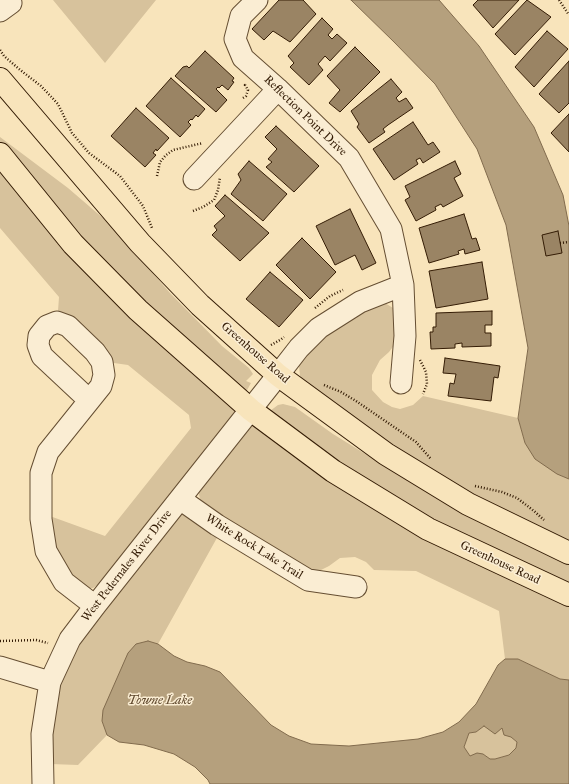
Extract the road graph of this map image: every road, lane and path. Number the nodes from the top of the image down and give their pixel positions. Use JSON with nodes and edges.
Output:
{"nodes":[{"id":1,"x":256,"y":0,"type":"edge"},
{"id":2,"x":559,"y":0,"type":"edge"},
{"id":3,"x":569,"y":15,"type":"edge"},
{"id":4,"x":0,"y":50,"type":"edge"},
{"id":5,"x":0,"y":79,"type":"edge"},
{"id":6,"x":249,"y":84,"type":"dead end"},
{"id":7,"x":278,"y":89,"type":"junction"},
{"id":8,"x":241,"y":101,"type":"dead end"},
{"id":9,"x":207,"y":138,"type":"dead end"},
{"id":10,"x":0,"y":154,"type":"edge"},
{"id":11,"x":157,"y":176,"type":"dead end"},
{"id":12,"x":194,"y":179,"type":"dead end"},
{"id":13,"x":154,"y":232,"type":"dead end"},
{"id":14,"x":569,"y":242,"type":"edge"},
{"id":15,"x":560,"y":243,"type":"dead end"},
{"id":16,"x":403,"y":285,"type":"junction"},
{"id":17,"x":343,"y":290,"type":"dead end"},
{"id":18,"x":312,"y":311,"type":"dead end"},
{"id":19,"x":285,"y":336,"type":"dead end"},
{"id":20,"x":283,"y":369,"type":"junction"},
{"id":21,"x":401,"y":382,"type":"dead end"},
{"id":22,"x":321,"y":384,"type":"dead end"},
{"id":23,"x":89,"y":400,"type":"dead end"},
{"id":24,"x":251,"y":410,"type":"junction"},
{"id":25,"x":434,"y":463,"type":"dead end"},
{"id":26,"x":473,"y":486,"type":"dead end"},
{"id":27,"x":180,"y":499,"type":"junction"},
{"id":28,"x":545,"y":521,"type":"dead end"},
{"id":29,"x":569,"y":554,"type":"edge"},
{"id":30,"x":356,"y":587,"type":"dead end"},
{"id":31,"x":569,"y":595,"type":"edge"},
{"id":32,"x":95,"y":606,"type":"junction"},
{"id":33,"x":0,"y":641,"type":"edge"},
{"id":34,"x":48,"y":643,"type":"dead end"},
{"id":35,"x":0,"y":667,"type":"edge"},
{"id":36,"x":50,"y":682,"type":"junction"},
{"id":37,"x":43,"y":784,"type":"edge"}],
"edges":[{"from":1,"to":7,"type":"street","name":"Reflection Point Drive"},
{"from":2,"to":3,"type":"path"},
{"from":4,"to":13,"type":"path"},
{"from":5,"to":20,"type":"main road","name":"Greenhouse Road"},
{"from":6,"to":8,"type":"path"},
{"from":7,"to":12,"type":"street"},
{"from":7,"to":16,"type":"street","name":"Reflection Point Drive"},
{"from":9,"to":11,"type":"path"},
{"from":10,"to":24,"type":"main road","name":"Greenhouse Road"},
{"from":14,"to":15,"type":"path"},
{"from":16,"to":20,"type":"street","name":"West Pedernales River Drive"},
{"from":16,"to":21,"type":"street","name":"Reflection Point Drive"},
{"from":17,"to":18,"type":"path"},
{"from":19,"to":20,"type":"path"},
{"from":20,"to":24,"type":"street","name":"West Pedernales River Drive"},
{"from":20,"to":29,"type":"main road","name":"Greenhouse Road"},
{"from":22,"to":25,"type":"path"},
{"from":23,"to":32,"type":"street"},
{"from":24,"to":27,"type":"street","name":"West Pedernales River Drive"},
{"from":24,"to":31,"type":"main road","name":"Greenhouse Road"},
{"from":26,"to":28,"type":"path"},
{"from":27,"to":30,"type":"street","name":"White Rock Lake Trail"},
{"from":27,"to":32,"type":"street","name":"West Pedernales River Drive"},
{"from":32,"to":36,"type":"street","name":"West Pedernales River Drive"},
{"from":33,"to":34,"type":"path"},
{"from":35,"to":36,"type":"street"},
{"from":36,"to":37,"type":"street","name":"West Pedernales River Drive"}]}
